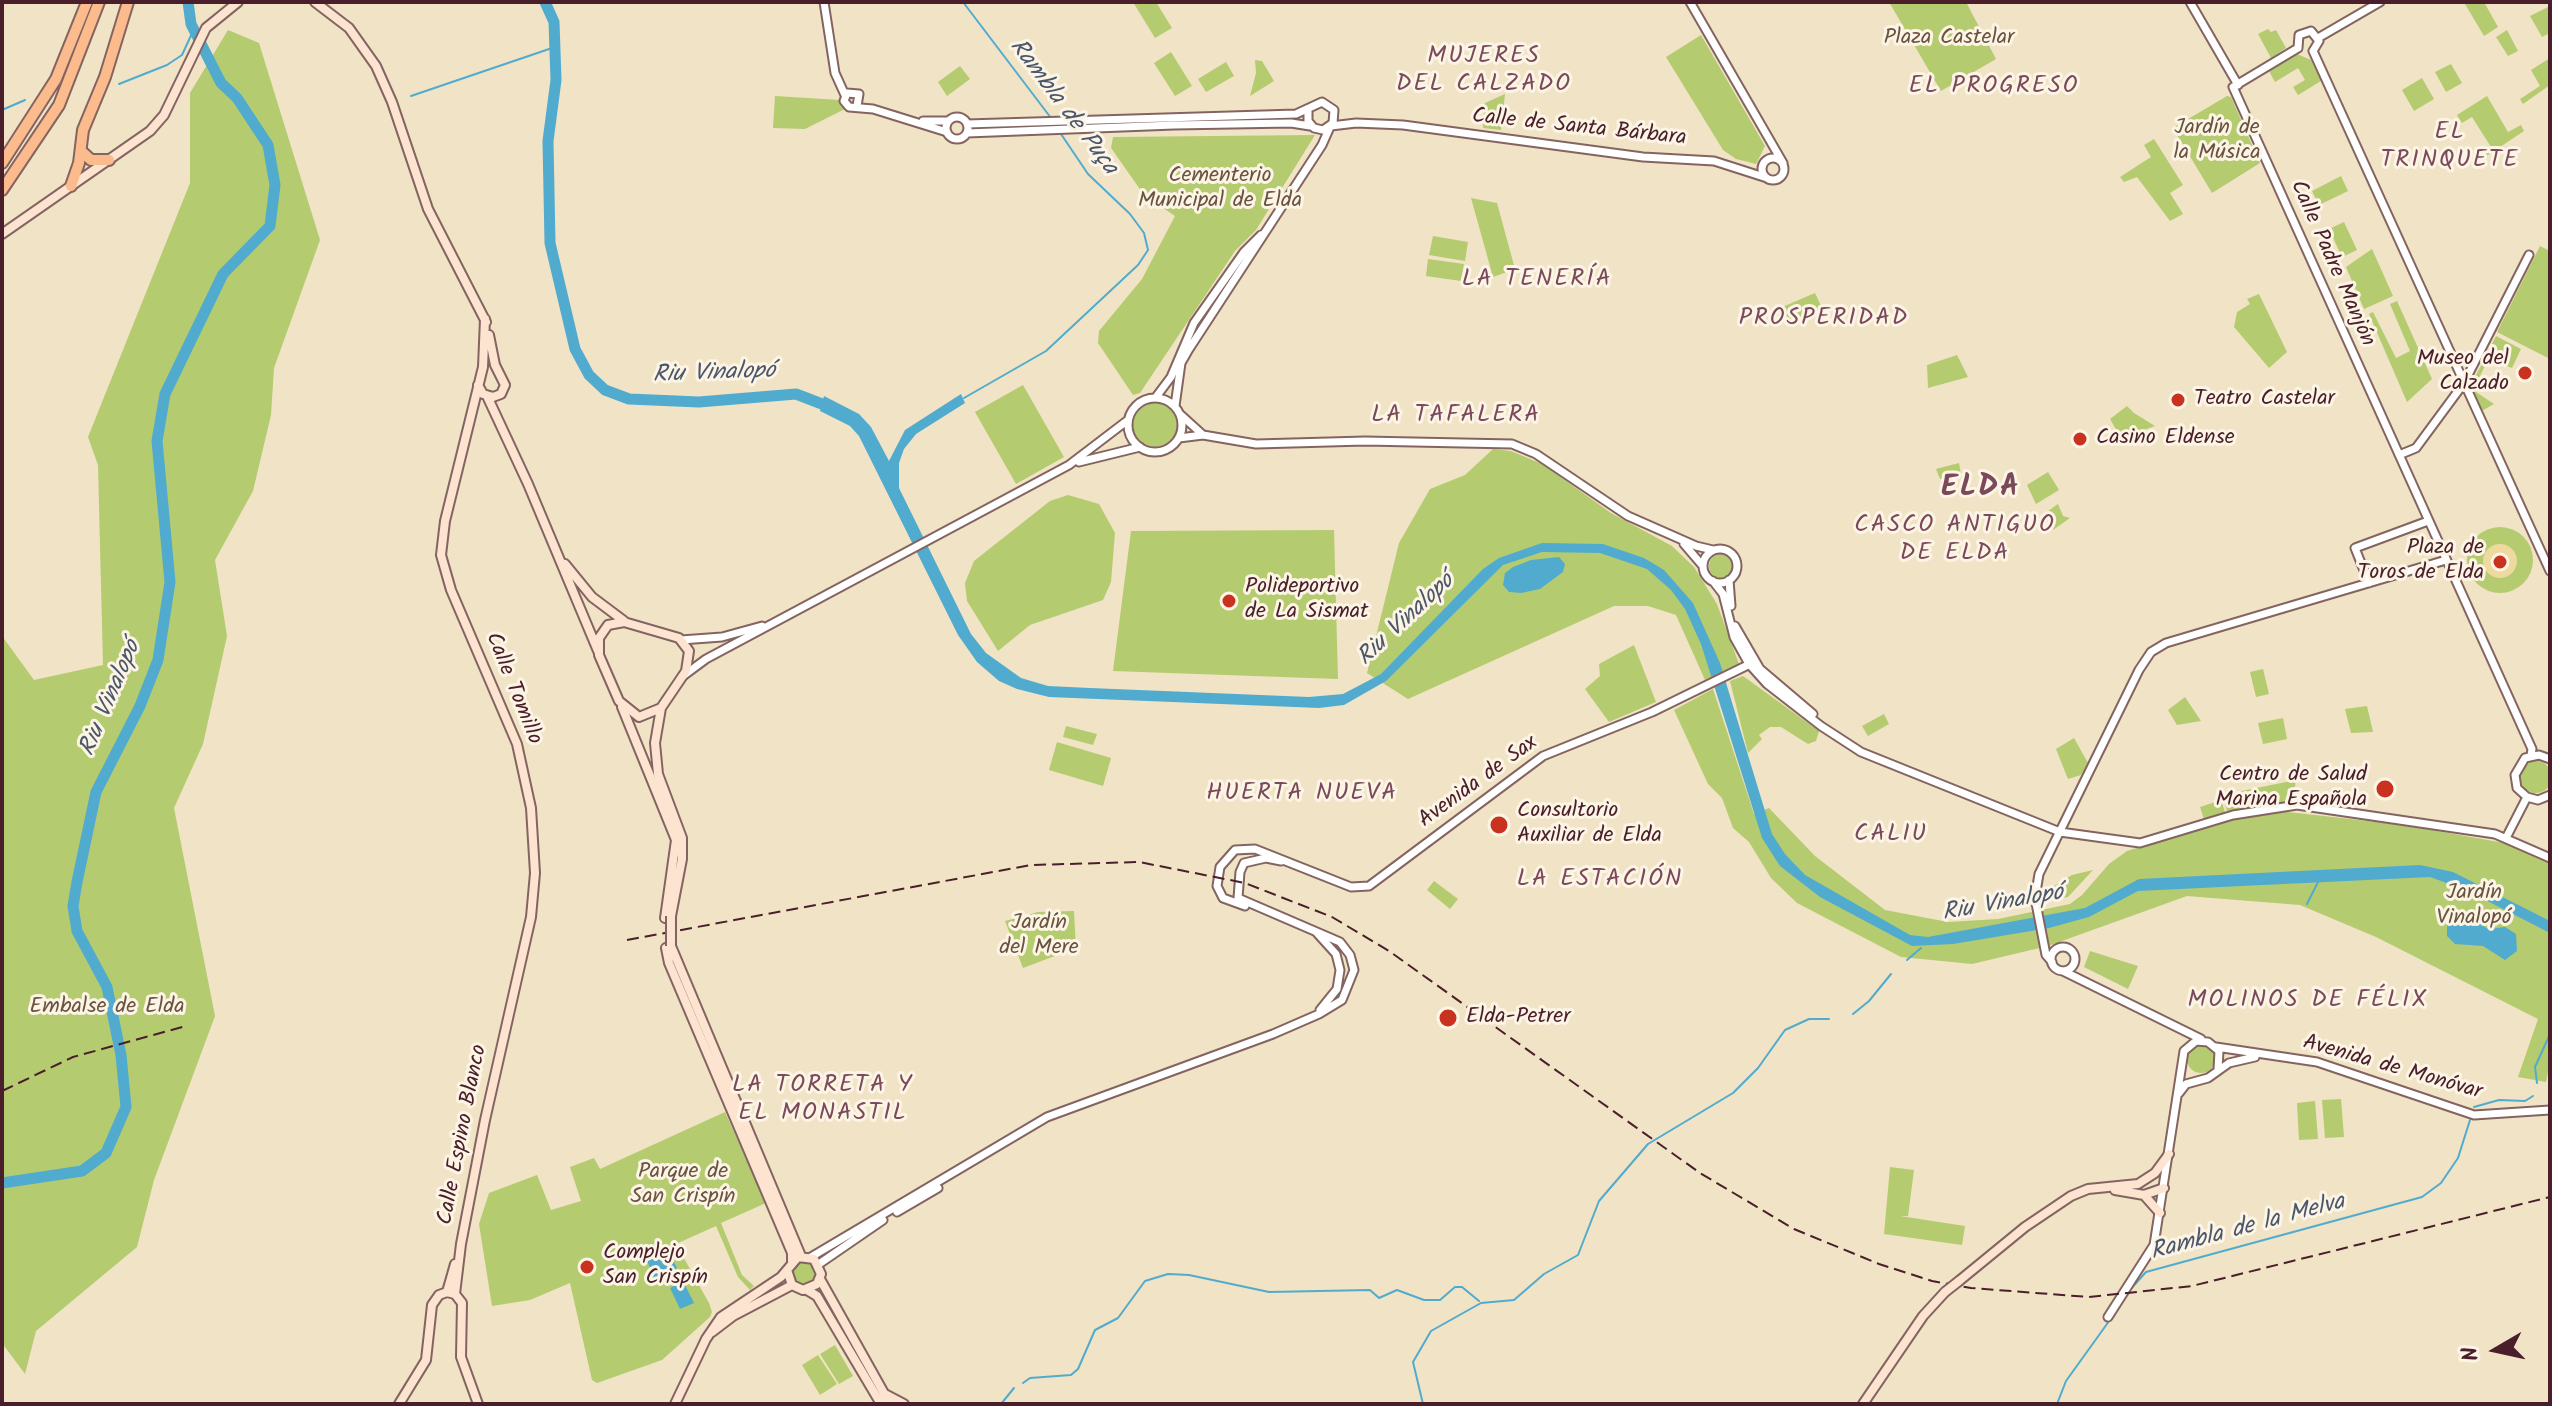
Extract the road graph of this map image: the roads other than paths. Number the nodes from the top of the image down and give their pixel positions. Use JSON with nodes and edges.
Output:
{"nodes":[{"id":1,"x":87,"y":2,"type":"edge"},
{"id":2,"x":99,"y":2,"type":"edge"},
{"id":3,"x":128,"y":2,"type":"edge"},
{"id":4,"x":238,"y":2,"type":"edge"},
{"id":5,"x":315,"y":2,"type":"edge"},
{"id":6,"x":824,"y":2,"type":"edge"},
{"id":7,"x":1690,"y":2,"type":"edge"},
{"id":8,"x":2190,"y":2,"type":"edge"},
{"id":9,"x":2380,"y":2,"type":"edge"},
{"id":10,"x":2318,"y":38,"type":"junction"},
{"id":11,"x":2298,"y":48,"type":"junction"},
{"id":12,"x":2313,"y":51,"type":"junction"},
{"id":13,"x":2235,"y":86,"type":"junction"},
{"id":14,"x":847,"y":93,"type":"junction"},
{"id":15,"x":859,"y":103,"type":"junction"},
{"id":16,"x":1308,"y":110,"type":"junction"},
{"id":17,"x":1335,"y":116,"type":"junction"},
{"id":18,"x":918,"y":121,"type":"junction"},
{"id":19,"x":948,"y":121,"type":"junction"},
{"id":20,"x":1356,"y":123,"type":"junction"},
{"id":21,"x":1065,"y":126,"type":"junction"},
{"id":22,"x":1331,"y":127,"type":"junction"},
{"id":23,"x":967,"y":128,"type":"junction"},
{"id":24,"x":1313,"y":128,"type":"junction"},
{"id":25,"x":947,"y":132,"type":"junction"},
{"id":26,"x":1770,"y":143,"type":"junction"},
{"id":27,"x":81,"y":151,"type":"junction"},
{"id":28,"x":1315,"y":153,"type":"junction"},
{"id":29,"x":109,"y":160,"type":"junction"},
{"id":30,"x":2,"y":163,"type":"edge"},
{"id":31,"x":1766,"y":163,"type":"junction"},
{"id":32,"x":1783,"y":163,"type":"junction"},
{"id":33,"x":1749,"y":172,"type":"junction"},
{"id":34,"x":1767,"y":178,"type":"junction"},
{"id":35,"x":71,"y":186,"type":"junction"},
{"id":36,"x":2,"y":190,"type":"edge"},
{"id":37,"x":2,"y":234,"type":"edge"},
{"id":38,"x":1263,"y":234,"type":"junction"},
{"id":39,"x":2529,"y":255,"type":"dead end"},
{"id":40,"x":485,"y":319,"type":"junction"},
{"id":41,"x":498,"y":371,"type":"junction"},
{"id":42,"x":481,"y":374,"type":"junction"},
{"id":43,"x":2464,"y":383,"type":"junction"},
{"id":44,"x":478,"y":384,"type":"junction"},
{"id":45,"x":486,"y":396,"type":"junction"},
{"id":46,"x":498,"y":396,"type":"junction"},
{"id":47,"x":1156,"y":397,"type":"junction"},
{"id":48,"x":1177,"y":410,"type":"junction"},
{"id":49,"x":472,"y":411,"type":"junction"},
{"id":50,"x":1128,"y":420,"type":"junction"},
{"id":51,"x":501,"y":422,"type":"junction"},
{"id":52,"x":1203,"y":435,"type":"junction"},
{"id":53,"x":1179,"y":438,"type":"junction"},
{"id":54,"x":1140,"y":447,"type":"junction"},
{"id":55,"x":2399,"y":455,"type":"junction"},
{"id":56,"x":1069,"y":465,"type":"junction"},
{"id":57,"x":2428,"y":521,"type":"junction"},
{"id":58,"x":550,"y":538,"type":"junction"},
{"id":59,"x":1680,"y":540,"type":"junction"},
{"id":60,"x":1713,"y":550,"type":"junction"},
{"id":61,"x":2446,"y":560,"type":"junction"},
{"id":62,"x":1703,"y":566,"type":"junction"},
{"id":63,"x":2363,"y":567,"type":"junction"},
{"id":64,"x":2550,"y":571,"type":"edge"},
{"id":65,"x":1729,"y":580,"type":"junction"},
{"id":66,"x":1713,"y":581,"type":"junction"},
{"id":67,"x":2369,"y":583,"type":"junction"},
{"id":68,"x":2347,"y":589,"type":"junction"},
{"id":69,"x":783,"y":618,"type":"junction"},
{"id":70,"x":624,"y":622,"type":"junction"},
{"id":71,"x":681,"y":640,"type":"junction"},
{"id":72,"x":599,"y":655,"type":"junction"},
{"id":73,"x":1751,"y":663,"type":"junction"},
{"id":74,"x":683,"y":676,"type":"junction"},
{"id":75,"x":619,"y":701,"type":"junction"},
{"id":76,"x":661,"y":708,"type":"junction"},
{"id":77,"x":2531,"y":755,"type":"junction"},
{"id":78,"x":2549,"y":756,"type":"edge"},
{"id":79,"x":660,"y":789,"type":"junction"},
{"id":80,"x":2550,"y":795,"type":"edge"},
{"id":81,"x":2527,"y":797,"type":"junction"},
{"id":82,"x":2060,"y":832,"type":"junction"},
{"id":83,"x":2507,"y":836,"type":"junction"},
{"id":84,"x":2550,"y":858,"type":"edge"},
{"id":85,"x":1281,"y":861,"type":"junction"},
{"id":86,"x":1255,"y":908,"type":"junction"},
{"id":87,"x":1310,"y":928,"type":"junction"},
{"id":88,"x":2045,"y":949,"type":"junction"},
{"id":89,"x":2055,"y":950,"type":"junction"},
{"id":90,"x":2052,"y":962,"type":"junction"},
{"id":91,"x":2072,"y":966,"type":"junction"},
{"id":92,"x":2063,"y":971,"type":"junction"},
{"id":93,"x":2076,"y":979,"type":"junction"},
{"id":94,"x":1309,"y":1019,"type":"junction"},
{"id":95,"x":2177,"y":1027,"type":"junction"},
{"id":96,"x":503,"y":1033,"type":"joint"},
{"id":97,"x":2203,"y":1040,"type":"junction"},
{"id":98,"x":2216,"y":1047,"type":"junction"},
{"id":99,"x":2184,"y":1051,"type":"junction"},
{"id":100,"x":2273,"y":1056,"type":"junction"},
{"id":101,"x":2182,"y":1062,"type":"junction"},
{"id":102,"x":2218,"y":1069,"type":"junction"},
{"id":103,"x":2198,"y":1079,"type":"junction"},
{"id":104,"x":2176,"y":1103,"type":"junction"},
{"id":105,"x":2550,"y":1110,"type":"edge"},
{"id":106,"x":1061,"y":1112,"type":"junction"},
{"id":107,"x":2169,"y":1154,"type":"junction"},
{"id":108,"x":2148,"y":1180,"type":"junction"},
{"id":109,"x":2164,"y":1188,"type":"junction"},
{"id":110,"x":2111,"y":1189,"type":"junction"},
{"id":111,"x":2144,"y":1195,"type":"junction"},
{"id":112,"x":2160,"y":1213,"type":"junction"},
{"id":113,"x":801,"y":1258,"type":"junction"},
{"id":114,"x":819,"y":1264,"type":"junction"},
{"id":115,"x":787,"y":1270,"type":"junction"},
{"id":116,"x":820,"y":1279,"type":"junction"},
{"id":117,"x":792,"y":1285,"type":"junction"},
{"id":118,"x":807,"y":1290,"type":"junction"},
{"id":119,"x":451,"y":1293,"type":"junction"},
{"id":120,"x":2108,"y":1317,"type":"dead end"},
{"id":121,"x":708,"y":1335,"type":"junction"},
{"id":122,"x":878,"y":1397,"type":"edge"},
{"id":123,"x":399,"y":1404,"type":"edge"},
{"id":124,"x":478,"y":1404,"type":"edge"},
{"id":125,"x":675,"y":1404,"type":"edge"},
{"id":126,"x":881,"y":1404,"type":"edge"},
{"id":127,"x":890,"y":1404,"type":"edge"},
{"id":128,"x":904,"y":1404,"type":"edge"},
{"id":129,"x":1863,"y":1404,"type":"edge"}],
"edges":[{"from":1,"to":30,"type":"highway"},
{"from":2,"to":36,"type":"highway"},
{"from":3,"to":27,"type":"highway"},
{"from":4,"to":29,"type":"main road"},
{"from":5,"to":40,"type":"main road"},
{"from":6,"to":14,"type":"street"},
{"from":7,"to":26,"type":"street"},
{"from":8,"to":13,"type":"street","name":"Calle Padre Manjón"},
{"from":9,"to":10,"type":"street"},
{"from":10,"to":11,"type":"street"},
{"from":10,"to":12,"type":"street"},
{"from":11,"to":12,"type":"street"},
{"from":11,"to":13,"type":"street"},
{"from":12,"to":43,"type":"street"},
{"from":13,"to":55,"type":"street","name":"Calle Padre Manjón"},
{"from":14,"to":15,"type":"street"},
{"from":14,"to":15,"type":"street"},
{"from":15,"to":18,"type":"street"},
{"from":16,"to":17,"type":"street"},
{"from":16,"to":21,"type":"street"},
{"from":16,"to":24,"type":"street"},
{"from":17,"to":20,"type":"street","name":"Calle de Santa Bárbara"},
{"from":17,"to":22,"type":"street"},
{"from":18,"to":19,"type":"street"},
{"from":18,"to":25,"type":"street"},
{"from":19,"to":23,"type":"street"},
{"from":19,"to":25,"type":"street"},
{"from":20,"to":22,"type":"street","name":"Calle de Santa Bárbara"},
{"from":20,"to":33,"type":"street","name":"Calle de Santa Bárbara"},
{"from":21,"to":23,"type":"street"},
{"from":21,"to":23,"type":"street"},
{"from":21,"to":24,"type":"street"},
{"from":22,"to":24,"type":"street"},
{"from":22,"to":28,"type":"street"},
{"from":23,"to":25,"type":"street"},
{"from":24,"to":28,"type":"street"},
{"from":26,"to":31,"type":"street"},
{"from":26,"to":32,"type":"street"},
{"from":27,"to":29,"type":"highway"},
{"from":27,"to":35,"type":"highway"},
{"from":28,"to":38,"type":"street"},
{"from":29,"to":35,"type":"main road"},
{"from":31,"to":32,"type":"street"},
{"from":31,"to":33,"type":"street"},
{"from":31,"to":34,"type":"street"},
{"from":32,"to":34,"type":"street"},
{"from":33,"to":34,"type":"street","name":"Calle de Santa Bárbara"},
{"from":35,"to":37,"type":"main road"},
{"from":38,"to":47,"type":"street"},
{"from":38,"to":48,"type":"street"},
{"from":39,"to":43,"type":"street"},
{"from":40,"to":41,"type":"main road"},
{"from":40,"to":42,"type":"main road"},
{"from":41,"to":42,"type":"main road"},
{"from":41,"to":46,"type":"main road"},
{"from":42,"to":44,"type":"main road"},
{"from":43,"to":55,"type":"street"},
{"from":43,"to":64,"type":"street"},
{"from":44,"to":45,"type":"main road"},
{"from":44,"to":49,"type":"main road","name":"Calle Tomillo"},
{"from":45,"to":46,"type":"main road"},
{"from":45,"to":49,"type":"main road","name":"Calle Tomillo"},
{"from":45,"to":51,"type":"main road"},
{"from":46,"to":51,"type":"main road"},
{"from":47,"to":48,"type":"street"},
{"from":47,"to":50,"type":"street"},
{"from":48,"to":52,"type":"street"},
{"from":48,"to":53,"type":"street"},
{"from":49,"to":96,"type":"main road","name":"Calle Tomillo"},
{"from":50,"to":54,"type":"street"},
{"from":50,"to":56,"type":"street"},
{"from":51,"to":58,"type":"main road"},
{"from":52,"to":53,"type":"street"},
{"from":52,"to":59,"type":"street"},
{"from":53,"to":54,"type":"street"},
{"from":54,"to":56,"type":"street"},
{"from":55,"to":57,"type":"street","name":"Calle Padre Manjón"},
{"from":56,"to":69,"type":"street"},
{"from":57,"to":61,"type":"street","name":"Calle Padre Manjón"},
{"from":57,"to":63,"type":"street"},
{"from":58,"to":70,"type":"main road"},
{"from":58,"to":72,"type":"main road"},
{"from":59,"to":60,"type":"street"},
{"from":59,"to":62,"type":"street"},
{"from":60,"to":62,"type":"street"},
{"from":60,"to":65,"type":"street"},
{"from":61,"to":67,"type":"street"},
{"from":61,"to":77,"type":"street","name":"Calle Padre Manjón"},
{"from":62,"to":66,"type":"street"},
{"from":63,"to":67,"type":"street"},
{"from":63,"to":68,"type":"street"},
{"from":65,"to":66,"type":"street"},
{"from":65,"to":73,"type":"street"},
{"from":66,"to":73,"type":"street"},
{"from":67,"to":68,"type":"street"},
{"from":68,"to":82,"type":"street"},
{"from":69,"to":71,"type":"street"},
{"from":69,"to":74,"type":"street"},
{"from":70,"to":71,"type":"main road"},
{"from":70,"to":72,"type":"main road"},
{"from":71,"to":74,"type":"main road"},
{"from":72,"to":75,"type":"main road"},
{"from":73,"to":82,"type":"street"},
{"from":73,"to":85,"type":"street","name":"Avenida de Sax"},
{"from":74,"to":76,"type":"main road"},
{"from":75,"to":76,"type":"main road"},
{"from":75,"to":79,"type":"main road"},
{"from":76,"to":79,"type":"main road"},
{"from":77,"to":78,"type":"street"},
{"from":77,"to":81,"type":"street"},
{"from":79,"to":113,"type":"main road","bridge":true},
{"from":80,"to":81,"type":"street"},
{"from":81,"to":83,"type":"street"},
{"from":82,"to":83,"type":"street"},
{"from":82,"to":88,"type":"street"},
{"from":83,"to":84,"type":"street"},
{"from":85,"to":86,"type":"street"},
{"from":85,"to":86,"type":"street"},
{"from":86,"to":87,"type":"street"},
{"from":87,"to":94,"type":"street"},
{"from":87,"to":94,"type":"street"},
{"from":88,"to":89,"type":"street"},
{"from":88,"to":90,"type":"street"},
{"from":89,"to":90,"type":"street"},
{"from":89,"to":91,"type":"street"},
{"from":90,"to":92,"type":"street"},
{"from":91,"to":92,"type":"street"},
{"from":91,"to":93,"type":"street"},
{"from":92,"to":93,"type":"street"},
{"from":93,"to":95,"type":"street"},
{"from":94,"to":106,"type":"street"},
{"from":95,"to":97,"type":"street"},
{"from":95,"to":99,"type":"street"},
{"from":96,"to":119,"type":"main road","name":"Calle Espino Blanco"},
{"from":97,"to":98,"type":"street"},
{"from":97,"to":99,"type":"street"},
{"from":98,"to":100,"type":"street","name":"Avenida de Monóvar"},
{"from":98,"to":102,"type":"street"},
{"from":99,"to":101,"type":"street"},
{"from":100,"to":102,"type":"street","name":"Avenida de Monóvar"},
{"from":100,"to":105,"type":"street","name":"Avenida de Monóvar"},
{"from":101,"to":103,"type":"street"},
{"from":101,"to":104,"type":"street"},
{"from":102,"to":103,"type":"street"},
{"from":103,"to":104,"type":"street"},
{"from":104,"to":107,"type":"street"},
{"from":106,"to":113,"type":"street"},
{"from":106,"to":114,"type":"street"},
{"from":107,"to":108,"type":"main road"},
{"from":107,"to":109,"type":"street"},
{"from":108,"to":109,"type":"main road"},
{"from":108,"to":110,"type":"main road"},
{"from":109,"to":111,"type":"main road"},
{"from":109,"to":112,"type":"street"},
{"from":110,"to":111,"type":"main road"},
{"from":110,"to":129,"type":"main road","bridge":true},
{"from":111,"to":112,"type":"main road"},
{"from":112,"to":120,"type":"street"},
{"from":113,"to":114,"type":"main road"},
{"from":113,"to":115,"type":"main road"},
{"from":114,"to":116,"type":"main road"},
{"from":115,"to":117,"type":"main road"},
{"from":115,"to":121,"type":"main road"},
{"from":116,"to":118,"type":"main road"},
{"from":116,"to":122,"type":"main road"},
{"from":117,"to":118,"type":"main road"},
{"from":117,"to":121,"type":"main road"},
{"from":118,"to":122,"type":"main road"},
{"from":119,"to":123,"type":"main road"},
{"from":119,"to":124,"type":"main road"},
{"from":121,"to":125,"type":"main road"},
{"from":122,"to":126,"type":"main road"},
{"from":122,"to":127,"type":"main road"},
{"from":122,"to":128,"type":"main road"}]}
